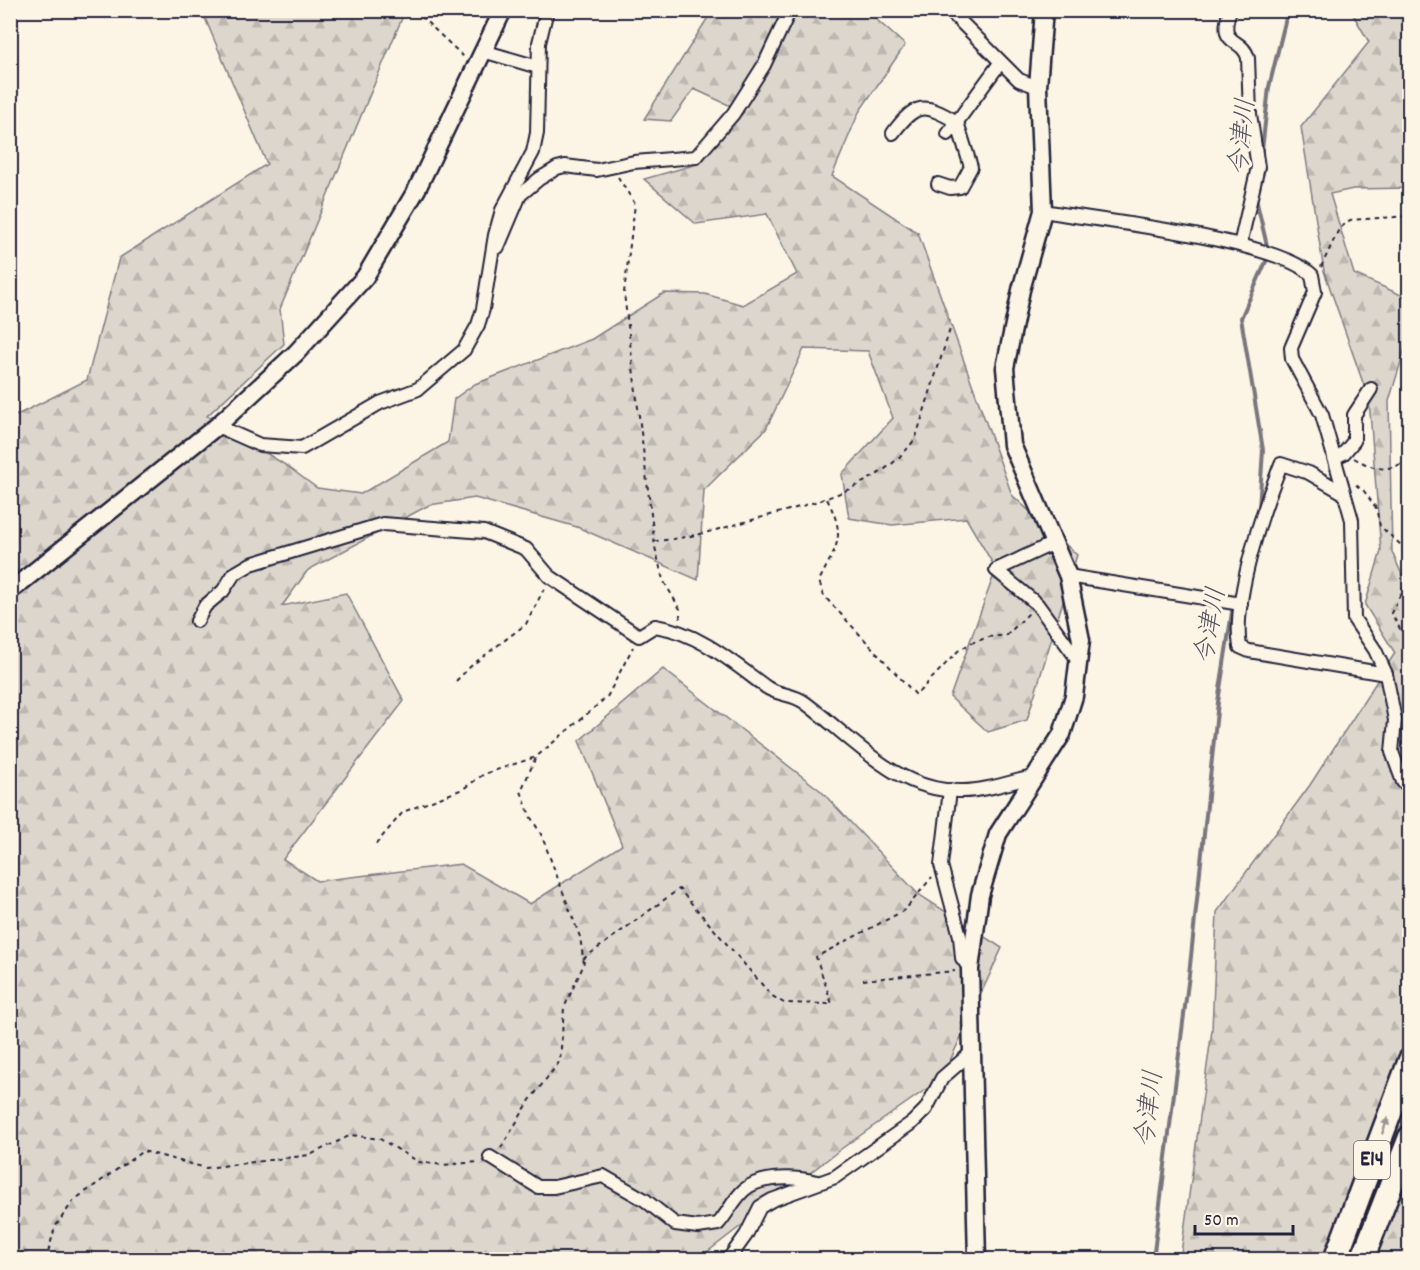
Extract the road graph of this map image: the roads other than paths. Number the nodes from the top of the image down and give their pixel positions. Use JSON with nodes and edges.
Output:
{"nodes":[{"id":1,"x":502,"y":10,"type":"edge"},
{"id":2,"x":547,"y":10,"type":"edge"},
{"id":3,"x":790,"y":10,"type":"edge"},
{"id":4,"x":949,"y":10,"type":"edge"},
{"id":5,"x":1044,"y":10,"type":"edge"},
{"id":6,"x":1230,"y":10,"type":"edge"},
{"id":7,"x":480,"y":58,"type":"junction"},
{"id":8,"x":1000,"y":63,"type":"junction"},
{"id":9,"x":538,"y":67,"type":"junction"},
{"id":10,"x":1038,"y":87,"type":"junction"},
{"id":11,"x":957,"y":122,"type":"junction"},
{"id":12,"x":893,"y":133,"type":"dead end"},
{"id":13,"x":948,"y":134,"type":"dead end"},
{"id":14,"x":938,"y":184,"type":"dead end"},
{"id":15,"x":1043,"y":211,"type":"junction"},
{"id":16,"x":1240,"y":245,"type":"junction"},
{"id":17,"x":490,"y":262,"type":"junction"},
{"id":18,"x":1371,"y":389,"type":"dead end"},
{"id":19,"x":217,"y":426,"type":"junction"},
{"id":20,"x":1339,"y":455,"type":"junction"},
{"id":21,"x":1342,"y":492,"type":"junction"},
{"id":22,"x":1054,"y":543,"type":"junction"},
{"id":23,"x":1068,"y":576,"type":"junction"},
{"id":24,"x":10,"y":591,"type":"edge"},
{"id":25,"x":1241,"y":604,"type":"junction"},
{"id":26,"x":197,"y":621,"type":"dead end"},
{"id":27,"x":1078,"y":660,"type":"junction"},
{"id":28,"x":1386,"y":674,"type":"junction"},
{"id":29,"x":1036,"y":776,"type":"junction"},
{"id":30,"x":1410,"y":788,"type":"edge"},
{"id":31,"x":950,"y":790,"type":"junction"},
{"id":32,"x":970,"y":969,"type":"junction"},
{"id":33,"x":972,"y":1052,"type":"junction"},
{"id":34,"x":1410,"y":1060,"type":"edge"},
{"id":35,"x":1410,"y":1137,"type":"edge"},
{"id":36,"x":490,"y":1157,"type":"road end"},
{"id":37,"x":817,"y":1182,"type":"junction"},
{"id":38,"x":728,"y":1260,"type":"edge"},
{"id":39,"x":976,"y":1260,"type":"edge"},
{"id":40,"x":1335,"y":1260,"type":"edge"},
{"id":41,"x":1362,"y":1260,"type":"edge"}],
"edges":[{"from":1,"to":7,"type":"street"},
{"from":2,"to":9,"type":"street"},
{"from":3,"to":17,"type":"street"},
{"from":4,"to":8,"type":"street"},
{"from":5,"to":10,"type":"street"},
{"from":6,"to":16,"type":"street"},
{"from":7,"to":9,"type":"street"},
{"from":7,"to":19,"type":"street"},
{"from":8,"to":10,"type":"street"},
{"from":8,"to":11,"type":"street"},
{"from":9,"to":17,"type":"street"},
{"from":10,"to":15,"type":"street"},
{"from":11,"to":12,"type":"street"},
{"from":11,"to":13,"type":"street"},
{"from":11,"to":14,"type":"street"},
{"from":15,"to":16,"type":"street"},
{"from":15,"to":22,"type":"street"},
{"from":16,"to":20,"type":"street"},
{"from":17,"to":19,"type":"street"},
{"from":18,"to":20,"type":"street"},
{"from":19,"to":24,"type":"street"},
{"from":20,"to":21,"type":"street"},
{"from":21,"to":25,"type":"street"},
{"from":21,"to":28,"type":"street"},
{"from":22,"to":23,"type":"street"},
{"from":22,"to":27,"type":"street"},
{"from":23,"to":25,"type":"street"},
{"from":23,"to":27,"type":"street"},
{"from":25,"to":28,"type":"street"},
{"from":26,"to":31,"type":"street"},
{"from":27,"to":29,"type":"street"},
{"from":28,"to":30,"type":"street"},
{"from":29,"to":31,"type":"street"},
{"from":29,"to":32,"type":"street"},
{"from":31,"to":32,"type":"street"},
{"from":32,"to":33,"type":"street"},
{"from":33,"to":37,"type":"street"},
{"from":33,"to":39,"type":"street"},
{"from":40,"to":34,"type":"highway","number":"E14","one_way":true},
{"from":35,"to":41,"type":"highway","number":"E14"},
{"from":36,"to":37,"type":"street"},
{"from":37,"to":38,"type":"street"}]}
